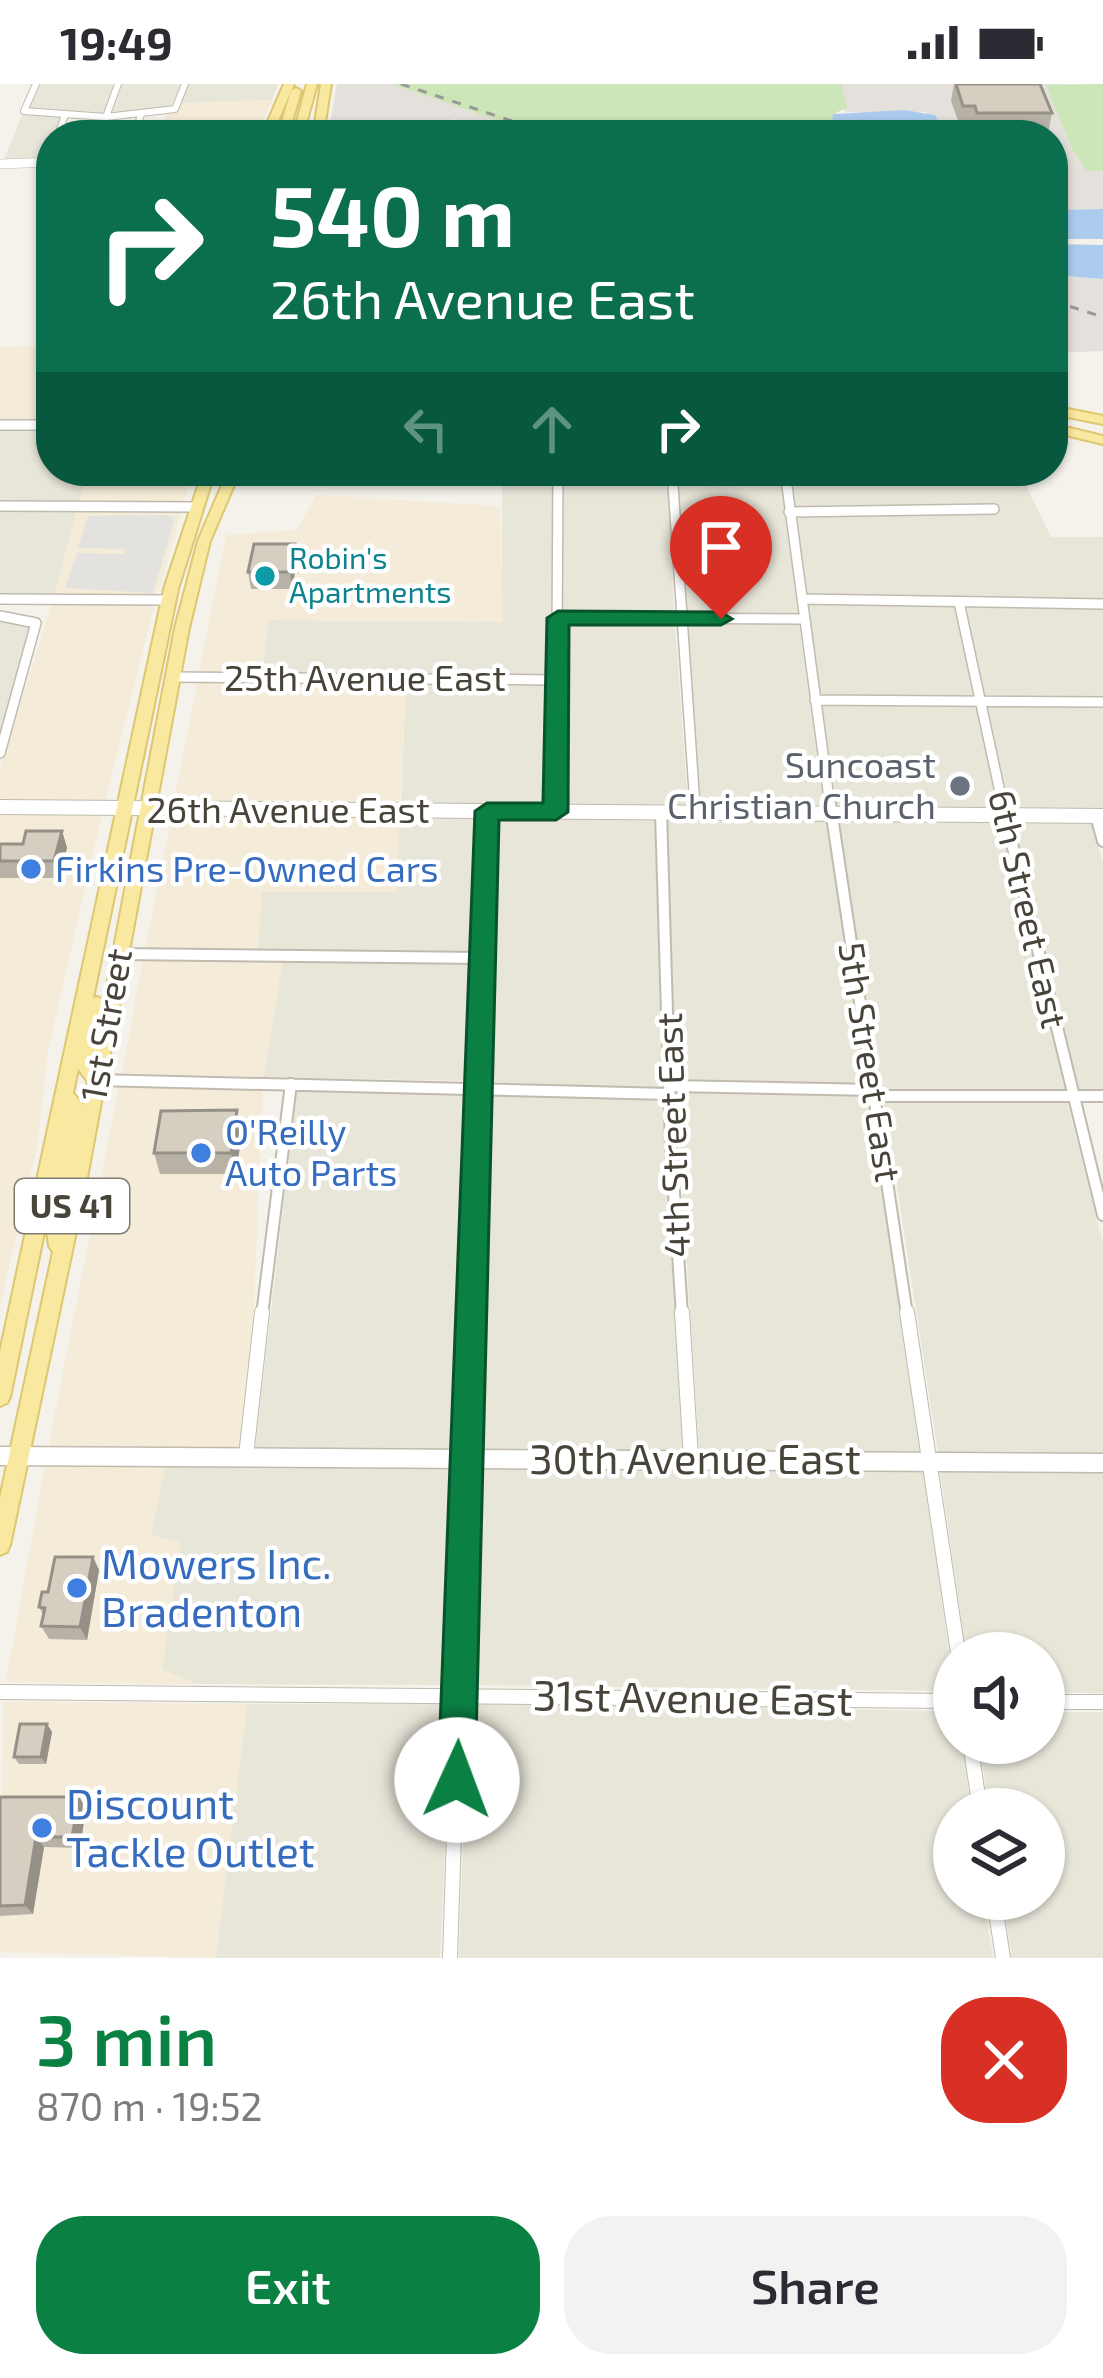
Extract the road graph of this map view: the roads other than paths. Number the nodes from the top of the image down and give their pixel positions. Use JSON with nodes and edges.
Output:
{"nodes":[{"id":1,"x":36,"y":84,"type":"edge"},
{"id":2,"x":118,"y":84,"type":"edge"},
{"id":3,"x":184,"y":84,"type":"edge"},
{"id":4,"x":289,"y":84,"type":"edge"},
{"id":5,"x":298,"y":84,"type":"edge"},
{"id":6,"x":312,"y":84,"type":"edge"},
{"id":7,"x":326,"y":84,"type":"edge"},
{"id":8,"x":142,"y":114,"type":"junction"},
{"id":9,"x":65,"y":116,"type":"junction"},
{"id":10,"x":106,"y":117,"type":"junction"},
{"id":11,"x":64,"y":120,"type":"edge"},
{"id":12,"x":140,"y":120,"type":"edge"},
{"id":13,"x":273,"y":120,"type":"edge"},
{"id":14,"x":288,"y":120,"type":"edge"},
{"id":15,"x":302,"y":120,"type":"edge"},
{"id":16,"x":320,"y":120,"type":"edge"},
{"id":17,"x":36,"y":161,"type":"edge"},
{"id":18,"x":0,"y":164,"type":"edge"},
{"id":19,"x":1068,"y":413,"type":"edge"},
{"id":20,"x":1103,"y":420,"type":"edge"},
{"id":21,"x":0,"y":425,"type":"edge"},
{"id":22,"x":36,"y":425,"type":"edge"},
{"id":23,"x":1068,"y":432,"type":"edge"},
{"id":24,"x":1103,"y":440,"type":"edge"},
{"id":25,"x":203,"y":486,"type":"edge"},
{"id":26,"x":226,"y":486,"type":"edge"},
{"id":27,"x":557,"y":486,"type":"edge"},
{"id":28,"x":673,"y":486,"type":"edge"},
{"id":29,"x":786,"y":486,"type":"edge"},
{"id":30,"x":225,"y":490,"type":"junction"},
{"id":31,"x":0,"y":506,"type":"edge"},
{"id":32,"x":195,"y":507,"type":"junction"},
{"id":33,"x":994,"y":509,"type":"dead end"},
{"id":34,"x":789,"y":512,"type":"junction"},
{"id":35,"x":0,"y":599,"type":"edge"},
{"id":36,"x":802,"y":599,"type":"junction"},
{"id":37,"x":169,"y":600,"type":"junction"},
{"id":38,"x":958,"y":602,"type":"junction"},
{"id":39,"x":1103,"y":604,"type":"edge"},
{"id":40,"x":0,"y":616,"type":"edge"},
{"id":41,"x":558,"y":618,"type":"junction"},
{"id":42,"x":680,"y":618,"type":"junction"},
{"id":43,"x":804,"y":620,"type":"junction"},
{"id":44,"x":182,"y":628,"type":"junction"},
{"id":45,"x":173,"y":677,"type":"junction"},
{"id":46,"x":556,"y":680,"type":"junction"},
{"id":47,"x":815,"y":700,"type":"junction"},
{"id":48,"x":981,"y":701,"type":"junction"},
{"id":49,"x":1103,"y":703,"type":"edge"},
{"id":50,"x":0,"y":753,"type":"edge"},
{"id":51,"x":0,"y":807,"type":"edge"},
{"id":52,"x":121,"y":808,"type":"junction"},
{"id":53,"x":145,"y":808,"type":"junction"},
{"id":54,"x":487,"y":811,"type":"junction"},
{"id":55,"x":556,"y":812,"type":"junction"},
{"id":56,"x":661,"y":812,"type":"junction"},
{"id":57,"x":831,"y":812,"type":"junction"},
{"id":58,"x":694,"y":813,"type":"junction"},
{"id":59,"x":1005,"y":815,"type":"junction"},
{"id":60,"x":1100,"y":816,"type":"edge"},
{"id":61,"x":1103,"y":841,"type":"edge"},
{"id":62,"x":119,"y":954,"type":"junction"},
{"id":63,"x":94,"y":956,"type":"junction"},
{"id":64,"x":482,"y":958,"type":"junction"},
{"id":65,"x":96,"y":1080,"type":"junction"},
{"id":66,"x":291,"y":1084,"type":"junction"},
{"id":67,"x":477,"y":1088,"type":"junction"},
{"id":68,"x":669,"y":1090,"type":"junction"},
{"id":69,"x":876,"y":1093,"type":"junction"},
{"id":70,"x":1073,"y":1096,"type":"junction"},
{"id":71,"x":1103,"y":1096,"type":"edge"},
{"id":72,"x":66,"y":1097,"type":"junction"},
{"id":73,"x":1103,"y":1215,"type":"edge"},
{"id":74,"x":59,"y":1258,"type":"junction"},
{"id":75,"x":0,"y":1397,"type":"edge"},
{"id":76,"x":9,"y":1456,"type":"edge"},
{"id":77,"x":246,"y":1456,"type":"junction"},
{"id":78,"x":466,"y":1458,"type":"junction"},
{"id":79,"x":692,"y":1458,"type":"junction"},
{"id":80,"x":931,"y":1461,"type":"junction"},
{"id":81,"x":1103,"y":1463,"type":"edge"},
{"id":82,"x":0,"y":1545,"type":"edge"},
{"id":83,"x":955,"y":1632,"type":"edge"},
{"id":84,"x":0,"y":1692,"type":"edge"},
{"id":85,"x":460,"y":1694,"type":"junction"},
{"id":86,"x":933,"y":1701,"type":"edge"},
{"id":87,"x":1065,"y":1702,"type":"edge"},
{"id":88,"x":1103,"y":1702,"type":"edge"},
{"id":89,"x":997,"y":1920,"type":"edge"},
{"id":90,"x":450,"y":1958,"type":"edge"},
{"id":91,"x":1003,"y":1958,"type":"edge"}],
"edges":[{"from":1,"to":9,"type":"street"},
{"from":2,"to":10,"type":"street"},
{"from":3,"to":8,"type":"street"},
{"from":4,"to":13,"type":"main road"},
{"from":5,"to":14,"type":"main road"},
{"from":6,"to":15,"type":"main road"},
{"from":7,"to":16,"type":"main road"},
{"from":8,"to":10,"type":"street"},
{"from":8,"to":12,"type":"street"},
{"from":9,"to":10,"type":"street"},
{"from":9,"to":11,"type":"street"},
{"from":17,"to":18,"type":"street"},
{"from":19,"to":20,"type":"main road"},
{"from":21,"to":22,"type":"street"},
{"from":23,"to":24,"type":"main road"},
{"from":25,"to":32,"type":"main road","number":"US 41"},
{"from":26,"to":30,"type":"main road","number":"US 41"},
{"from":27,"to":41,"type":"street"},
{"from":28,"to":42,"type":"street"},
{"from":29,"to":34,"type":"street","name":"5th Street East"},
{"from":30,"to":32,"type":"main road"},
{"from":30,"to":44,"type":"main road","name":"1st Street","number":"US 41"},
{"from":31,"to":32,"type":"street"},
{"from":32,"to":37,"type":"main road","name":"1st Street","number":"US 41"},
{"from":32,"to":44,"type":"main road"},
{"from":33,"to":34,"type":"street"},
{"from":34,"to":36,"type":"street","name":"5th Street East"},
{"from":35,"to":37,"type":"street"},
{"from":36,"to":38,"type":"street"},
{"from":36,"to":43,"type":"street","name":"5th Street East"},
{"from":37,"to":52,"type":"main road","name":"1st Street","number":"US 41"},
{"from":38,"to":39,"type":"street"},
{"from":38,"to":48,"type":"street","name":"6th Street East"},
{"from":40,"to":50,"type":"street"},
{"from":41,"to":42,"type":"street"},
{"from":41,"to":46,"type":"street"},
{"from":42,"to":43,"type":"street"},
{"from":42,"to":58,"type":"street"},
{"from":43,"to":47,"type":"street","name":"5th Street East"},
{"from":44,"to":45,"type":"main road","name":"1st Street","number":"US 41"},
{"from":45,"to":46,"type":"street","name":"25th Avenue East"},
{"from":45,"to":53,"type":"main road","name":"1st Street","number":"US 41"},
{"from":46,"to":55,"type":"street"},
{"from":47,"to":48,"type":"street"},
{"from":47,"to":57,"type":"street","name":"5th Street East"},
{"from":48,"to":49,"type":"street"},
{"from":48,"to":59,"type":"street","name":"6th Street East"},
{"from":51,"to":52,"type":"street","name":"26th Avenue East"},
{"from":52,"to":53,"type":"street","name":"26th Avenue East"},
{"from":52,"to":63,"type":"main road","name":"1st Street","number":"US 41"},
{"from":53,"to":54,"type":"street","name":"26th Avenue East"},
{"from":53,"to":62,"type":"main road","name":"1st Street","number":"US 41"},
{"from":54,"to":55,"type":"street","name":"26th Avenue East"},
{"from":54,"to":64,"type":"street"},
{"from":55,"to":56,"type":"street","name":"26th Avenue East"},
{"from":56,"to":58,"type":"street","name":"26th Avenue East"},
{"from":56,"to":68,"type":"street","name":"4th Street East"},
{"from":57,"to":58,"type":"street","name":"26th Avenue East"},
{"from":57,"to":59,"type":"street","name":"26th Avenue East"},
{"from":57,"to":69,"type":"street","name":"5th Street East"},
{"from":59,"to":60,"type":"street","name":"26th Avenue East"},
{"from":59,"to":70,"type":"street","name":"6th Street East"},
{"from":60,"to":61,"type":"street"},
{"from":62,"to":64,"type":"street"},
{"from":62,"to":65,"type":"main road","name":"1st Street","number":"US 41"},
{"from":63,"to":65,"type":"main road"},
{"from":63,"to":72,"type":"main road","name":"1st Street","number":"US 41"},
{"from":64,"to":67,"type":"street"},
{"from":65,"to":66,"type":"street"},
{"from":65,"to":74,"type":"main road","name":"1st Street","number":"US 41"},
{"from":66,"to":67,"type":"street"},
{"from":66,"to":77,"type":"street"},
{"from":67,"to":68,"type":"street"},
{"from":67,"to":78,"type":"street"},
{"from":68,"to":69,"type":"street"},
{"from":68,"to":79,"type":"street","name":"4th Street East"},
{"from":69,"to":70,"type":"street"},
{"from":69,"to":80,"type":"street","name":"5th Street East"},
{"from":70,"to":71,"type":"street"},
{"from":70,"to":73,"type":"street","name":"6th Street East"},
{"from":72,"to":74,"type":"main road"},
{"from":72,"to":75,"type":"main road","name":"1st Street","number":"US 41"},
{"from":74,"to":76,"type":"main road","name":"1st Street","number":"US 41"},
{"from":76,"to":77,"type":"street","name":"30th Avenue East"},
{"from":76,"to":82,"type":"main road","name":"1st Street","number":"US 41"},
{"from":77,"to":78,"type":"street","name":"30th Avenue East"},
{"from":78,"to":79,"type":"street","name":"30th Avenue East"},
{"from":78,"to":85,"type":"street"},
{"from":79,"to":80,"type":"street","name":"30th Avenue East"},
{"from":80,"to":81,"type":"street","name":"30th Avenue East"},
{"from":80,"to":83,"type":"street","name":"5th Street East"},
{"from":84,"to":85,"type":"street","name":"31st Avenue East"},
{"from":85,"to":86,"type":"street","name":"31st Avenue East"},
{"from":85,"to":90,"type":"street"},
{"from":87,"to":88,"type":"street"},
{"from":89,"to":91,"type":"street"}]}
